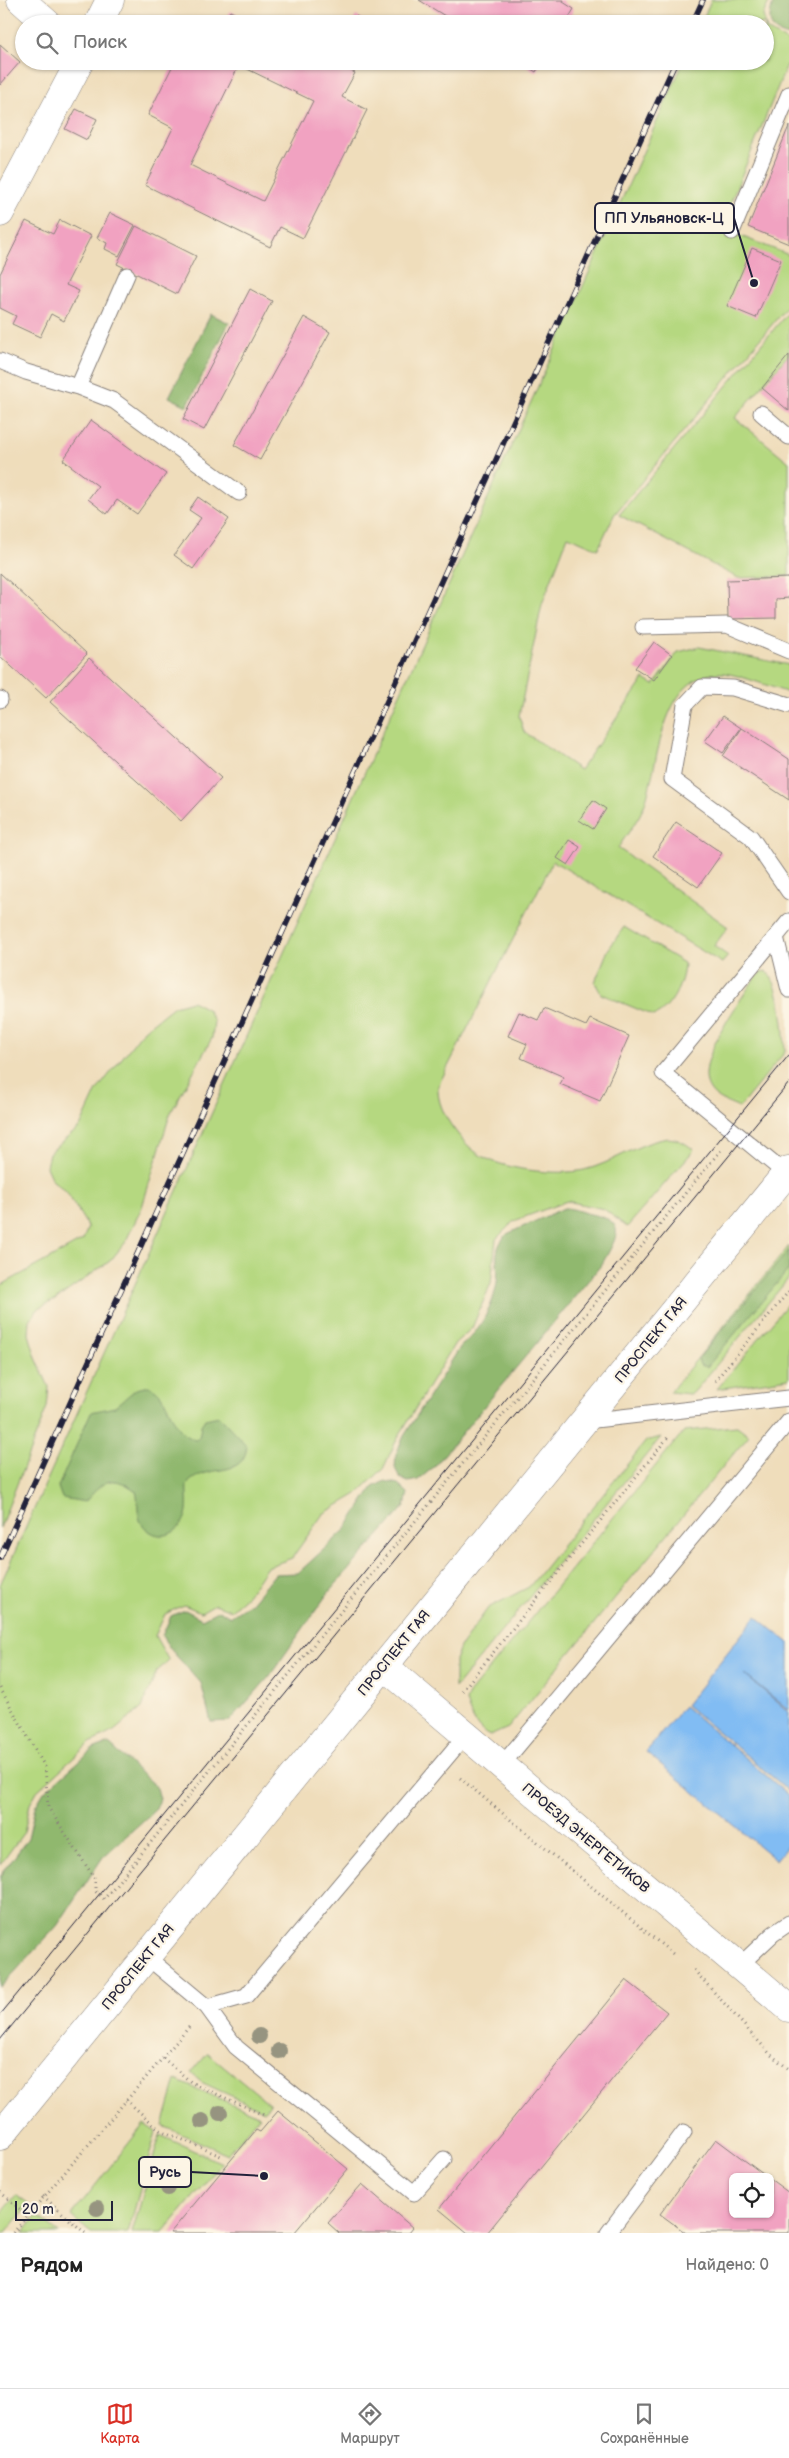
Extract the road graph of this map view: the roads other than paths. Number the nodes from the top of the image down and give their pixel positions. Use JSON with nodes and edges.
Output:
{"nodes":[{"id":1,"x":21,"y":0,"type":"edge"},
{"id":2,"x":110,"y":0,"type":"edge"},
{"id":3,"x":38,"y":15,"type":"edge"},
{"id":4,"x":102,"y":15,"type":"edge"},
{"id":5,"x":75,"y":70,"type":"edge"},
{"id":6,"x":789,"y":94,"type":"edge"},
{"id":7,"x":0,"y":213,"type":"edge"},
{"id":8,"x":732,"y":232,"type":"dead end"},
{"id":9,"x":127,"y":274,"type":"dead end"},
{"id":10,"x":0,"y":361,"type":"edge"},
{"id":11,"x":78,"y":387,"type":"junction"},
{"id":12,"x":761,"y":413,"type":"dead end"},
{"id":13,"x":789,"y":437,"type":"edge"},
{"id":14,"x":239,"y":493,"type":"dead end"},
{"id":15,"x":643,"y":627,"type":"dead end"},
{"id":16,"x":789,"y":651,"type":"edge"},
{"id":17,"x":789,"y":706,"type":"edge"},
{"id":18,"x":789,"y":892,"type":"edge"},
{"id":19,"x":789,"y":921,"type":"edge"},
{"id":20,"x":776,"y":937,"type":"junction"},
{"id":21,"x":789,"y":990,"type":"edge"},
{"id":22,"x":788,"y":1172,"type":"edge"},
{"id":23,"x":789,"y":1398,"type":"edge"},
{"id":24,"x":586,"y":1421,"type":"junction"},
{"id":25,"x":789,"y":1421,"type":"edge"},
{"id":26,"x":384,"y":1666,"type":"junction"},
{"id":27,"x":465,"y":1736,"type":"junction"},
{"id":28,"x":500,"y":1766,"type":"junction"},
{"id":29,"x":789,"y":1923,"type":"edge"},
{"id":30,"x":147,"y":1957,"type":"junction"},
{"id":31,"x":739,"y":1966,"type":"junction"},
{"id":32,"x":207,"y":2007,"type":"junction"},
{"id":33,"x":789,"y":2008,"type":"edge"},
{"id":34,"x":684,"y":2132,"type":"dead end"},
{"id":35,"x":0,"y":2136,"type":"edge"},
{"id":36,"x":444,"y":2159,"type":"dead end"},
{"id":37,"x":608,"y":2233,"type":"edge"}],
"edges":[{"from":1,"to":3,"type":"main road"},
{"from":2,"to":4,"type":"main road"},
{"from":5,"to":7,"type":"main road"},
{"from":6,"to":8,"type":"lane"},
{"from":9,"to":11,"type":"lane"},
{"from":10,"to":11,"type":"lane"},
{"from":11,"to":14,"type":"lane"},
{"from":12,"to":13,"type":"lane"},
{"from":15,"to":16,"type":"lane"},
{"from":17,"to":18,"type":"lane"},
{"from":19,"to":20,"type":"lane"},
{"from":20,"to":21,"type":"lane"},
{"from":20,"to":22,"type":"lane"},
{"from":22,"to":24,"type":"main road","name":"ПРОСПЕКТ ГАЯ"},
{"from":23,"to":24,"type":"lane"},
{"from":24,"to":26,"type":"main road","name":"ПРОСПЕКТ ГАЯ"},
{"from":25,"to":28,"type":"lane"},
{"from":26,"to":27,"type":"main road","name":"ПРОЕЗД ЭНЕРГЕТИКОВ"},
{"from":26,"to":30,"type":"main road","name":"ПРОСПЕКТ ГАЯ"},
{"from":27,"to":28,"type":"main road","name":"ПРОЕЗД ЭНЕРГЕТИКОВ"},
{"from":27,"to":32,"type":"lane"},
{"from":28,"to":31,"type":"main road","name":"ПРОЕЗД ЭНЕРГЕТИКОВ"},
{"from":29,"to":31,"type":"lane"},
{"from":30,"to":32,"type":"lane"},
{"from":30,"to":35,"type":"main road","name":"ПРОСПЕКТ ГАЯ"},
{"from":31,"to":33,"type":"main road","name":"ПРОЕЗД ЭНЕРГЕТИКОВ"},
{"from":32,"to":36,"type":"lane"},
{"from":34,"to":37,"type":"lane"}]}
